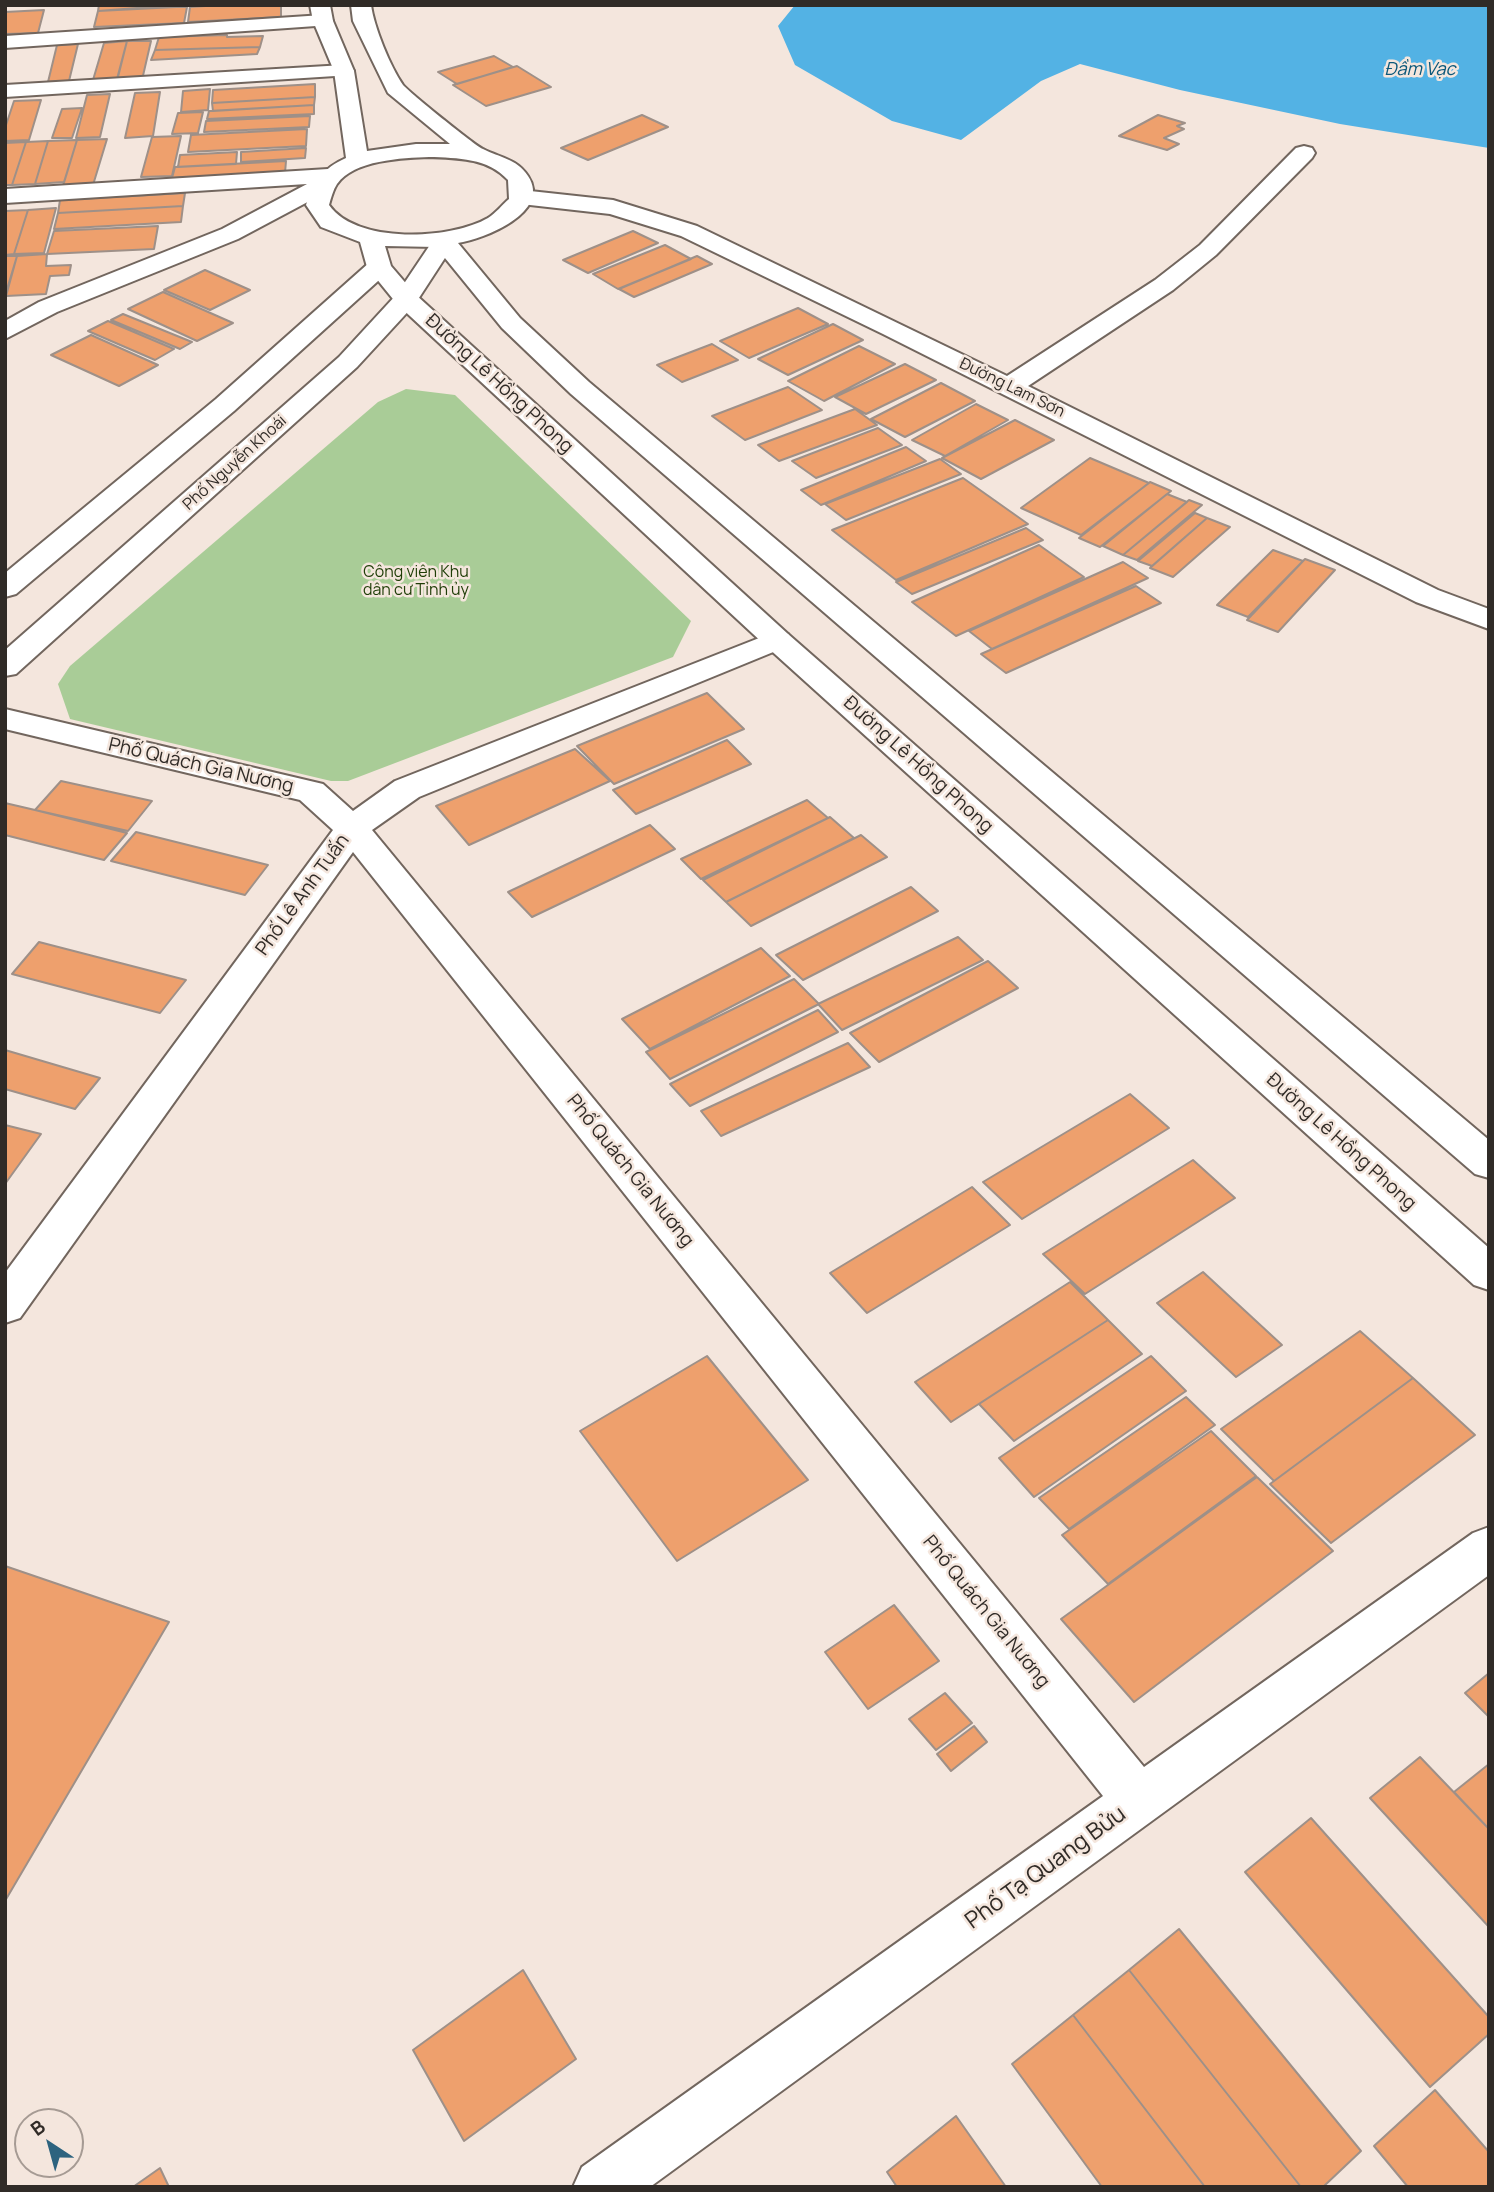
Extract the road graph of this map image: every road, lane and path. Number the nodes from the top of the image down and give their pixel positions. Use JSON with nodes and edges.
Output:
{"nodes":[{"id":1,"x":361,"y":5,"type":"edge"},
{"id":2,"x":322,"y":13,"type":"edge"},
{"id":3,"x":5,"y":43,"type":"edge"},
{"id":4,"x":344,"y":71,"type":"junction"},
{"id":5,"x":5,"y":91,"type":"edge"},
{"id":6,"x":1304,"y":153,"type":"dead end"},
{"id":7,"x":475,"y":154,"type":"junction"},
{"id":8,"x":358,"y":162,"type":"junction"},
{"id":9,"x":329,"y":179,"type":"junction"},
{"id":10,"x":5,"y":196,"type":"edge"},
{"id":11,"x":521,"y":197,"type":"junction"},
{"id":12,"x":444,"y":241,"type":"junction"},
{"id":13,"x":375,"y":253,"type":"junction"},
{"id":14,"x":406,"y":299,"type":"junction"},
{"id":15,"x":5,"y":331,"type":"edge"},
{"id":16,"x":1009,"y":387,"type":"junction"},
{"id":17,"x":5,"y":588,"type":"edge"},
{"id":18,"x":1489,"y":620,"type":"edge"},
{"id":19,"x":778,"y":640,"type":"junction"},
{"id":20,"x":5,"y":667,"type":"edge"},
{"id":21,"x":5,"y":719,"type":"edge"},
{"id":22,"x":352,"y":828,"type":"junction"},
{"id":23,"x":1489,"y":1163,"type":"edge"},
{"id":24,"x":1489,"y":1273,"type":"edge"},
{"id":25,"x":5,"y":1307,"type":"edge"},
{"id":26,"x":1489,"y":1548,"type":"edge"},
{"id":27,"x":1139,"y":1801,"type":"junction"},
{"id":28,"x":602,"y":2187,"type":"edge"}],
"edges":[{"from":1,"to":7,"type":"street"},
{"from":2,"to":3,"type":"street"},
{"from":2,"to":4,"type":"street"},
{"from":4,"to":5,"type":"street"},
{"from":4,"to":8,"type":"street"},
{"from":6,"to":16,"type":"street"},
{"from":7,"to":8,"type":"street"},
{"from":7,"to":11,"type":"street"},
{"from":8,"to":9,"type":"street"},
{"from":9,"to":10,"type":"street"},
{"from":9,"to":13,"type":"street"},
{"from":9,"to":15,"type":"street"},
{"from":11,"to":12,"type":"street"},
{"from":11,"to":16,"type":"street","name":"Đường Lam Sơn"},
{"from":12,"to":13,"type":"street"},
{"from":12,"to":14,"type":"street","name":"Phố Nguyễn Khoái"},
{"from":12,"to":23,"type":"street"},
{"from":13,"to":14,"type":"street","name":"Đường Lê Hồng Phong"},
{"from":13,"to":17,"type":"street"},
{"from":14,"to":19,"type":"street","name":"Đường Lê Hồng Phong"},
{"from":14,"to":20,"type":"street","name":"Phố Nguyễn Khoái"},
{"from":16,"to":18,"type":"street","name":"Đường Lam Sơn"},
{"from":19,"to":22,"type":"street","name":"Phố Lê Anh Tuấn"},
{"from":19,"to":24,"type":"street","name":"Đường Lê Hồng Phong"},
{"from":21,"to":22,"type":"street","name":"Phố Quách Gia Nương"},
{"from":22,"to":25,"type":"street","name":"Phố Lê Anh Tuấn"},
{"from":22,"to":27,"type":"street","name":"Phố Quách Gia Nương"},
{"from":26,"to":27,"type":"street","name":"Phố Tạ Quang Bửu"},
{"from":27,"to":28,"type":"street","name":"Phố Tạ Quang Bửu"}]}
